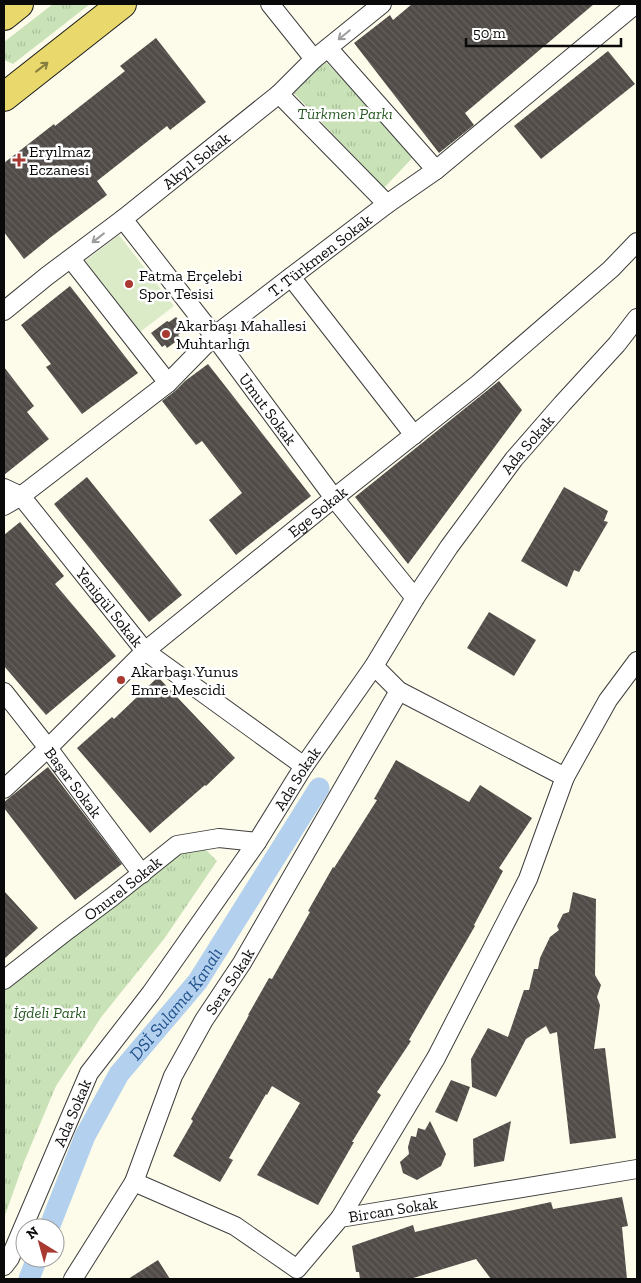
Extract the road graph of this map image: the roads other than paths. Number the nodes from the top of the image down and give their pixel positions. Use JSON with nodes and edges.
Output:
{"nodes":[{"id":1,"x":19,"y":4,"type":"edge"},
{"id":2,"x":122,"y":4,"type":"edge"},
{"id":3,"x":270,"y":4,"type":"edge"},
{"id":4,"x":382,"y":4,"type":"edge"},
{"id":5,"x":636,"y":4,"type":"edge"},
{"id":6,"x":4,"y":16,"type":"edge"},
{"id":7,"x":321,"y":54,"type":"junction"},
{"id":8,"x":279,"y":94,"type":"junction"},
{"id":9,"x":4,"y":97,"type":"edge"},
{"id":10,"x":436,"y":170,"type":"junction"},
{"id":11,"x":387,"y":204,"type":"junction"},
{"id":12,"x":123,"y":218,"type":"junction"},
{"id":13,"x":637,"y":242,"type":"edge"},
{"id":14,"x":71,"y":259,"type":"junction"},
{"id":15,"x":290,"y":277,"type":"junction"},
{"id":16,"x":4,"y":311,"type":"edge"},
{"id":17,"x":637,"y":318,"type":"edge"},
{"id":18,"x":214,"y":336,"type":"junction"},
{"id":19,"x":168,"y":383,"type":"junction"},
{"id":20,"x":414,"y":435,"type":"junction"},
{"id":21,"x":4,"y":488,"type":"edge"},
{"id":22,"x":21,"y":496,"type":"junction"},
{"id":23,"x":334,"y":498,"type":"junction"},
{"id":24,"x":4,"y":506,"type":"edge"},
{"id":25,"x":415,"y":598,"type":"junction"},
{"id":26,"x":145,"y":651,"type":"junction"},
{"id":27,"x":637,"y":661,"type":"edge"},
{"id":28,"x":374,"y":666,"type":"junction"},
{"id":29,"x":399,"y":691,"type":"junction"},
{"id":30,"x":4,"y":692,"type":"edge"},
{"id":31,"x":48,"y":748,"type":"junction"},
{"id":32,"x":304,"y":766,"type":"junction"},
{"id":33,"x":565,"y":778,"type":"junction"},
{"id":34,"x":4,"y":789,"type":"edge"},
{"id":35,"x":257,"y":842,"type":"junction"},
{"id":36,"x":142,"y":874,"type":"junction"},
{"id":37,"x":4,"y":980,"type":"edge"},
{"id":38,"x":637,"y":1169,"type":"edge"},
{"id":39,"x":134,"y":1182,"type":"junction"},
{"id":40,"x":340,"y":1218,"type":"junction"},
{"id":41,"x":4,"y":1266,"type":"edge"},
{"id":42,"x":299,"y":1274,"type":"edge"},
{"id":43,"x":73,"y":1279,"type":"edge"}],
"edges":[{"from":1,"to":6,"type":"main road"},
{"from":9,"to":2,"type":"main road","one_way":true},
{"from":3,"to":7,"type":"street"},
{"from":4,"to":7,"type":"street","name":"Akyıl Sokak","one_way":true},
{"from":5,"to":10,"type":"street","name":"T. Türkmen Sokak"},
{"from":7,"to":8,"type":"street","name":"Akyıl Sokak"},
{"from":7,"to":10,"type":"street"},
{"from":8,"to":11,"type":"street"},
{"from":8,"to":12,"type":"street","name":"Akyıl Sokak"},
{"from":10,"to":11,"type":"street","name":"T. Türkmen Sokak"},
{"from":11,"to":15,"type":"street","name":"T. Türkmen Sokak"},
{"from":12,"to":14,"type":"street","name":"Akyıl Sokak","one_way":true},
{"from":12,"to":18,"type":"street","name":"Umut Sokak"},
{"from":13,"to":20,"type":"street","name":"Ege Sokak"},
{"from":14,"to":16,"type":"street","name":"Akyıl Sokak"},
{"from":14,"to":19,"type":"street"},
{"from":15,"to":18,"type":"street","name":"T. Türkmen Sokak"},
{"from":15,"to":20,"type":"street"},
{"from":17,"to":25,"type":"street","name":"Ada Sokak"},
{"from":18,"to":19,"type":"street","name":"T. Türkmen Sokak"},
{"from":18,"to":23,"type":"street","name":"Umut Sokak"},
{"from":19,"to":22,"type":"street","name":"T. Türkmen Sokak"},
{"from":20,"to":23,"type":"street","name":"Ege Sokak"},
{"from":21,"to":22,"type":"street","name":"Yenigül Sokak"},
{"from":22,"to":24,"type":"street","name":"T. Türkmen Sokak"},
{"from":22,"to":26,"type":"street","name":"Yenigül Sokak"},
{"from":23,"to":25,"type":"street","name":"Umut Sokak"},
{"from":23,"to":26,"type":"street","name":"Ege Sokak"},
{"from":25,"to":28,"type":"street","name":"Ada Sokak"},
{"from":26,"to":31,"type":"street","name":"Ege Sokak"},
{"from":26,"to":32,"type":"street","name":"Yenigül Sokak"},
{"from":27,"to":33,"type":"street"},
{"from":28,"to":29,"type":"street"},
{"from":28,"to":32,"type":"street","name":"Ada Sokak"},
{"from":29,"to":33,"type":"street"},
{"from":29,"to":39,"type":"street","name":"Sera Sokak"},
{"from":30,"to":31,"type":"street","name":"Başar Sokak"},
{"from":31,"to":34,"type":"street","name":"Ege Sokak"},
{"from":31,"to":36,"type":"street","name":"Başar Sokak"},
{"from":32,"to":35,"type":"street","name":"Ada Sokak"},
{"from":33,"to":40,"type":"street"},
{"from":35,"to":36,"type":"street","name":"Onurel Sokak"},
{"from":35,"to":41,"type":"street","name":"Ada Sokak"},
{"from":36,"to":37,"type":"street","name":"Onurel Sokak"},
{"from":38,"to":40,"type":"street","name":"Bircan Sokak"},
{"from":39,"to":42,"type":"street","name":"Bircan Sokak"},
{"from":39,"to":43,"type":"street","name":"Sera Sokak"},
{"from":40,"to":42,"type":"street","name":"Bircan Sokak"}]}
